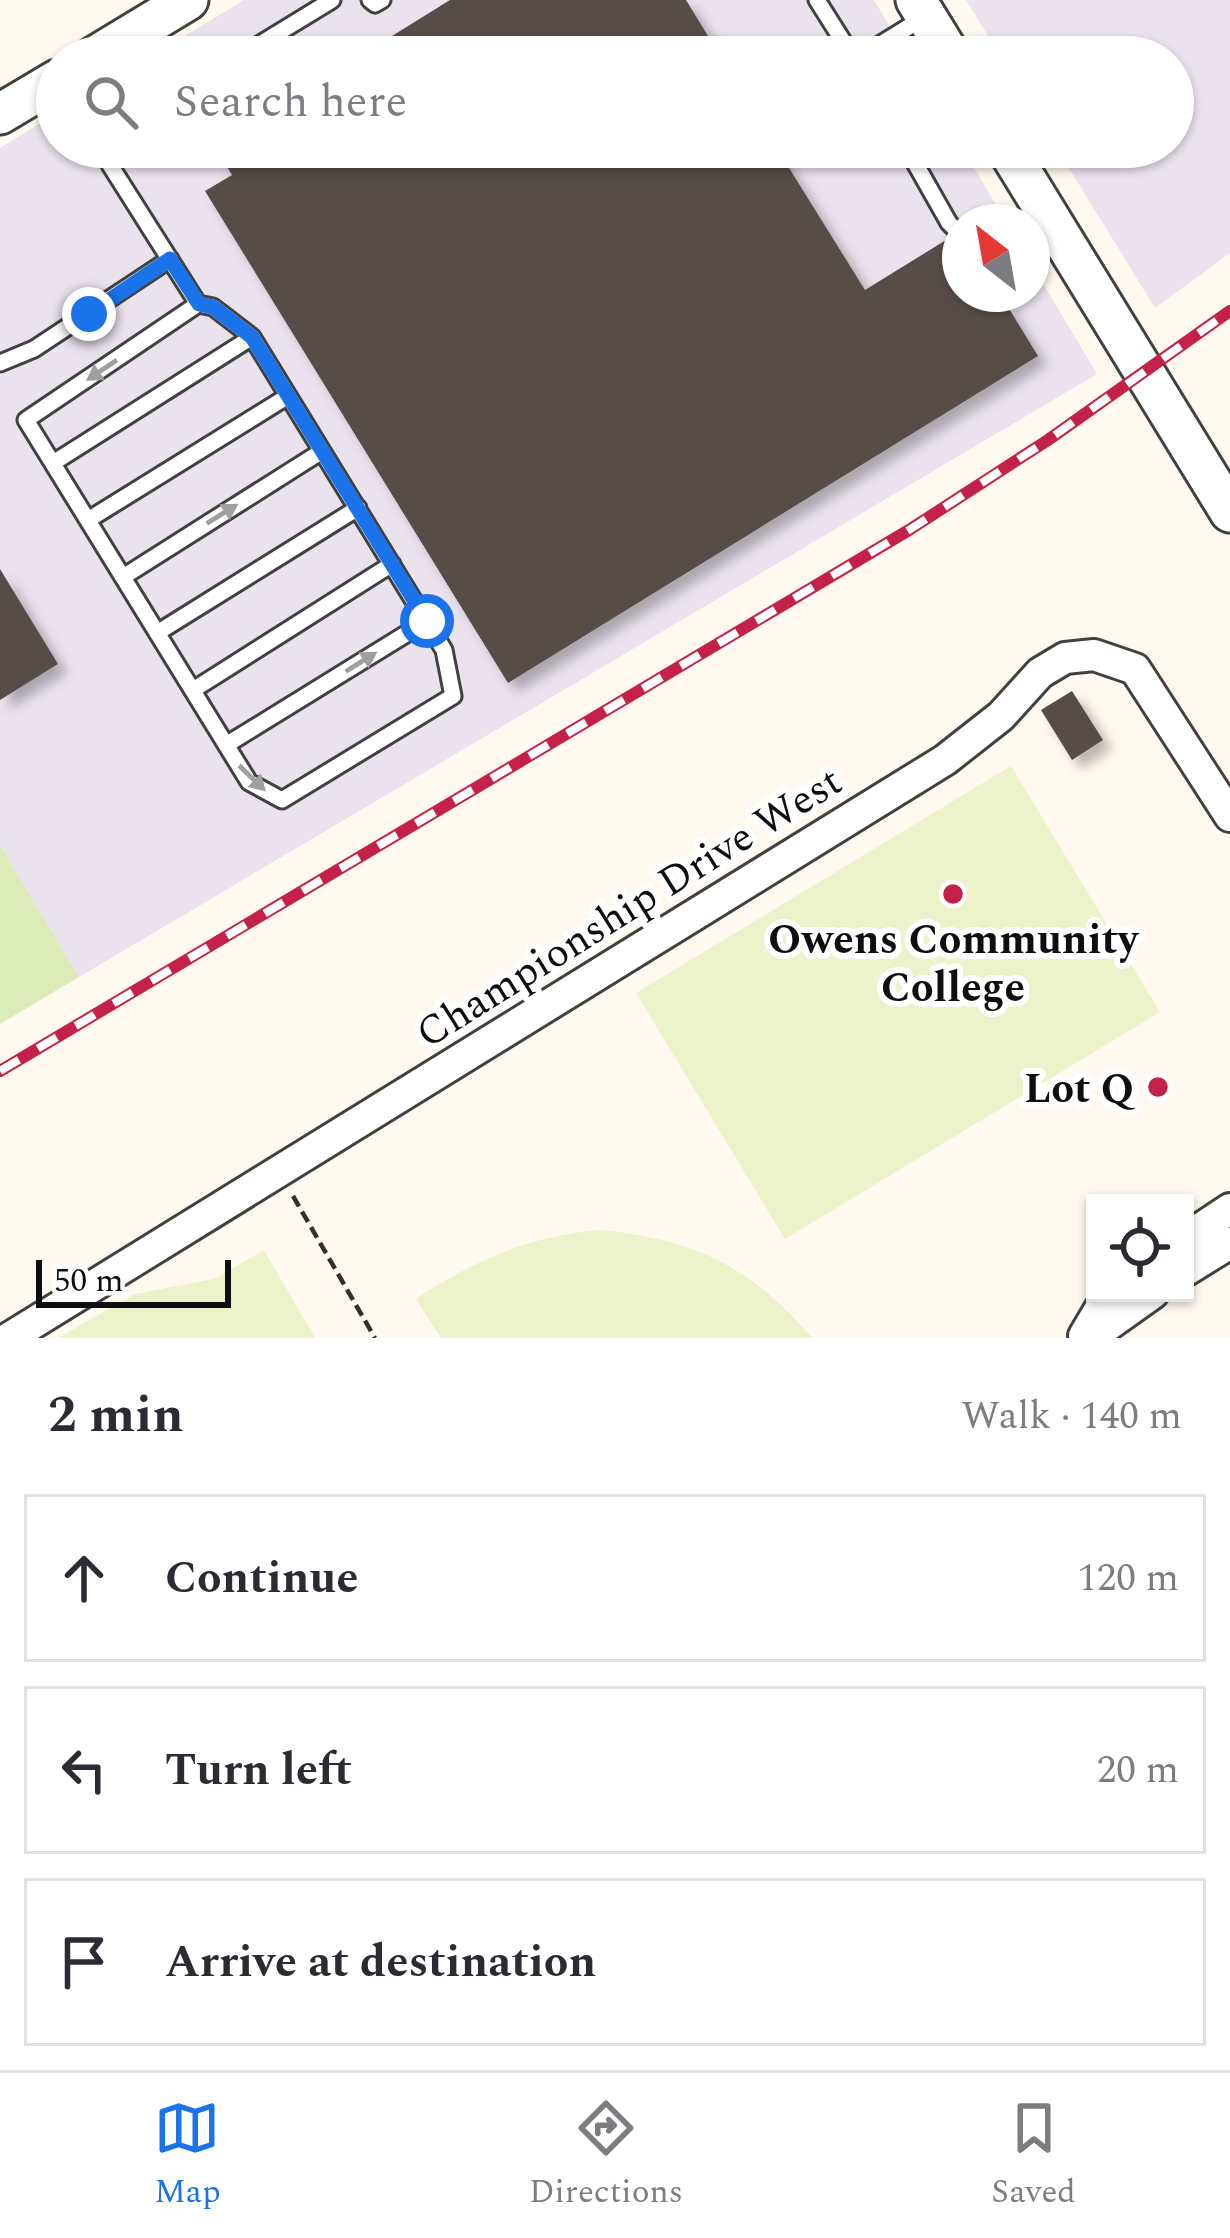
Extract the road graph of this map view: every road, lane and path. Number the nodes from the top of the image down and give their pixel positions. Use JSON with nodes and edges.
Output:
{"nodes":[{"id":1,"x":188,"y":0,"type":"edge"},
{"id":2,"x":332,"y":0,"type":"edge"},
{"id":3,"x":370,"y":0,"type":"edge"},
{"id":4,"x":382,"y":0,"type":"edge"},
{"id":5,"x":817,"y":0,"type":"edge"},
{"id":6,"x":921,"y":8,"type":"edge"},
{"id":7,"x":129,"y":36,"type":"edge"},
{"id":8,"x":273,"y":36,"type":"edge"},
{"id":9,"x":842,"y":36,"type":"edge"},
{"id":10,"x":884,"y":36,"type":"edge"},
{"id":11,"x":938,"y":36,"type":"edge"},
{"id":12,"x":36,"y":93,"type":"edge"},
{"id":13,"x":0,"y":114,"type":"edge"},
{"id":14,"x":112,"y":168,"type":"edge"},
{"id":15,"x":917,"y":168,"type":"edge"},
{"id":16,"x":1019,"y":168,"type":"edge"},
{"id":17,"x":942,"y":211,"type":"edge"},
{"id":18,"x":170,"y":259,"type":"junction"},
{"id":19,"x":199,"y":304,"type":"junction"},
{"id":20,"x":252,"y":337,"type":"junction"},
{"id":21,"x":0,"y":363,"type":"edge"},
{"id":22,"x":288,"y":395,"type":"junction"},
{"id":23,"x":322,"y":451,"type":"junction"},
{"id":24,"x":53,"y":463,"type":"junction"},
{"id":25,"x":358,"y":508,"type":"junction"},
{"id":26,"x":1230,"y":512,"type":"edge"},
{"id":27,"x":88,"y":520,"type":"junction"},
{"id":28,"x":392,"y":564,"type":"junction"},
{"id":29,"x":123,"y":577,"type":"junction"},
{"id":30,"x":427,"y":621,"type":"junction"},
{"id":31,"x":158,"y":633,"type":"junction"},
{"id":32,"x":193,"y":690,"type":"junction"},
{"id":33,"x":226,"y":745,"type":"junction"},
{"id":34,"x":1230,"y":816,"type":"edge"},
{"id":35,"x":278,"y":1170,"type":"junction"},
{"id":36,"x":1230,"y":1209,"type":"edge"},
{"id":37,"x":1194,"y":1233,"type":"edge"},
{"id":38,"x":1230,"y":1244,"type":"edge"},
{"id":39,"x":1194,"y":1266,"type":"edge"},
{"id":40,"x":1107,"y":1302,"type":"edge"},
{"id":41,"x":1140,"y":1302,"type":"edge"},
{"id":42,"x":9,"y":1338,"type":"edge"},
{"id":43,"x":375,"y":1338,"type":"edge"},
{"id":44,"x":1086,"y":1338,"type":"edge"}],
"edges":[{"from":1,"to":7,"type":"street"},
{"from":2,"to":8,"type":"lane"},
{"from":3,"to":4,"type":"lane"},
{"from":5,"to":9,"type":"lane"},
{"from":6,"to":10,"type":"lane"},
{"from":6,"to":11,"type":"street"},
{"from":12,"to":13,"type":"street"},
{"from":14,"to":18,"type":"lane"},
{"from":15,"to":17,"type":"lane"},
{"from":16,"to":26,"type":"street"},
{"from":18,"to":19,"type":"lane"},
{"from":18,"to":21,"type":"lane"},
{"from":19,"to":20,"type":"lane"},
{"from":19,"to":24,"type":"lane","one_way":true},
{"from":20,"to":22,"type":"lane"},
{"from":20,"to":24,"type":"lane"},
{"from":22,"to":23,"type":"lane"},
{"from":22,"to":27,"type":"lane"},
{"from":23,"to":25,"type":"lane"},
{"from":29,"to":23,"type":"lane","one_way":true},
{"from":24,"to":27,"type":"lane"},
{"from":25,"to":28,"type":"lane"},
{"from":25,"to":31,"type":"lane"},
{"from":27,"to":29,"type":"lane"},
{"from":28,"to":30,"type":"lane"},
{"from":28,"to":32,"type":"lane"},
{"from":29,"to":31,"type":"lane"},
{"from":33,"to":30,"type":"lane","one_way":true},
{"from":33,"to":30,"type":"lane","one_way":true},
{"from":31,"to":32,"type":"lane"},
{"from":32,"to":33,"type":"lane"},
{"from":34,"to":35,"type":"street","name":"Championship Drive West"},
{"from":35,"to":42,"type":"street","name":"Championship Drive West"},
{"from":35,"to":43,"type":"path"},
{"from":36,"to":37,"type":"street"},
{"from":38,"to":39,"type":"street"},
{"from":40,"to":44,"type":"street"},
{"from":41,"to":44,"type":"street"}]}
